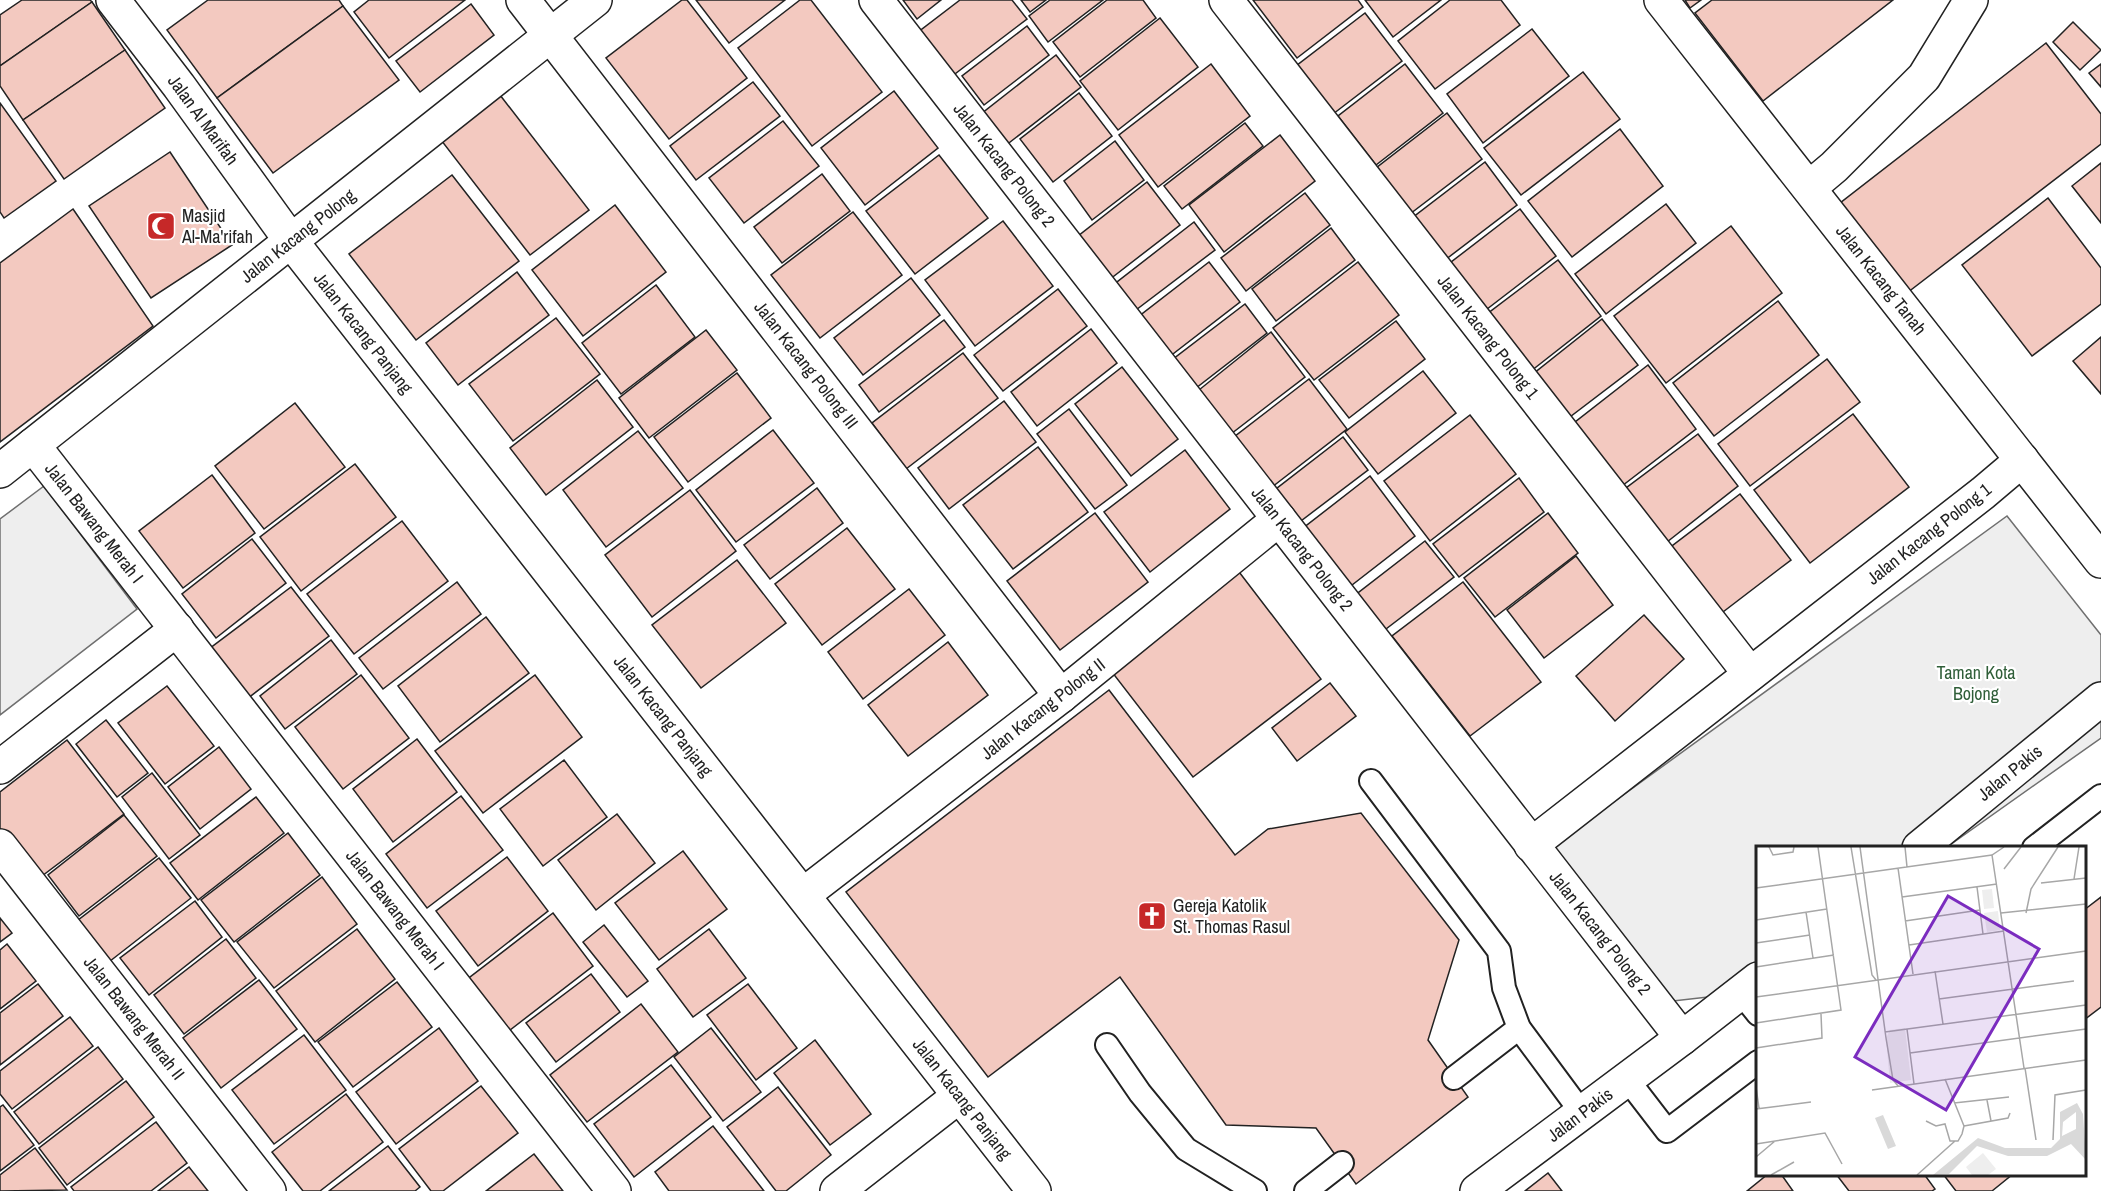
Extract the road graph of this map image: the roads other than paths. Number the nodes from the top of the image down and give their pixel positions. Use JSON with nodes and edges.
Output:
{"nodes":[{"id":1,"x":113,"y":0,"type":"edge"},
{"id":2,"x":523,"y":0,"type":"edge"},
{"id":3,"x":595,"y":0,"type":"edge"},
{"id":4,"x":876,"y":0,"type":"edge"},
{"id":5,"x":1226,"y":0,"type":"edge"},
{"id":6,"x":1661,"y":0,"type":"edge"},
{"id":7,"x":1971,"y":0,"type":"edge"},
{"id":8,"x":550,"y":35,"type":"junction"},
{"id":9,"x":1809,"y":188,"type":"junction"},
{"id":10,"x":291,"y":241,"type":"junction"},
{"id":11,"x":33,"y":445,"type":"junction"},
{"id":12,"x":2022,"y":460,"type":"junction"},
{"id":13,"x":0,"y":471,"type":"edge"},
{"id":14,"x":1279,"y":519,"type":"junction"},
{"id":15,"x":2101,"y":561,"type":"edge"},
{"id":16,"x":177,"y":629,"type":"junction"},
{"id":17,"x":1750,"y":674,"type":"junction"},
{"id":18,"x":1061,"y":696,"type":"junction"},
{"id":19,"x":2101,"y":699,"type":"edge"},
{"id":20,"x":0,"y":767,"type":"edge"},
{"id":21,"x":1371,"y":781,"type":"dead end"},
{"id":22,"x":2101,"y":796,"type":"edge"},
{"id":23,"x":1531,"y":845,"type":"junction"},
{"id":24,"x":0,"y":846,"type":"edge"},
{"id":25,"x":1921,"y":846,"type":"edge"},
{"id":26,"x":2037,"y":846,"type":"edge"},
{"id":27,"x":803,"y":895,"type":"junction"},
{"id":28,"x":1752,"y":995,"type":"edge"},
{"id":29,"x":1519,"y":1028,"type":"junction"},
{"id":30,"x":1682,"y":1038,"type":"junction"},
{"id":31,"x":1107,"y":1045,"type":"dead end"},
{"id":32,"x":1756,"y":1064,"type":"edge"},
{"id":33,"x":1454,"y":1078,"type":"dead end"},
{"id":34,"x":1628,"y":1079,"type":"junction"},
{"id":35,"x":959,"y":1096,"type":"junction"},
{"id":36,"x":1582,"y":1113,"type":"junction"},
{"id":37,"x":1342,"y":1163,"type":"dead end"},
{"id":38,"x":269,"y":1191,"type":"edge"},
{"id":39,"x":614,"y":1191,"type":"edge"},
{"id":40,"x":837,"y":1191,"type":"edge"},
{"id":41,"x":1034,"y":1191,"type":"edge"},
{"id":42,"x":1255,"y":1191,"type":"edge"},
{"id":43,"x":1306,"y":1191,"type":"edge"},
{"id":44,"x":1477,"y":1191,"type":"edge"}],
"edges":[{"from":1,"to":10,"type":"street","name":"Jalan Al Marifah"},
{"from":2,"to":8,"type":"street","name":"Jalan Kacang Polong III"},
{"from":3,"to":8,"type":"street","name":"Jalan Kacang Polong"},
{"from":4,"to":14,"type":"street","name":"Jalan Kacang Polong 2"},
{"from":5,"to":17,"type":"street","name":"Jalan Kacang Polong 1"},
{"from":6,"to":9,"type":"street","name":"Jalan Kacang Tanah"},
{"from":7,"to":9,"type":"street"},
{"from":8,"to":10,"type":"street","name":"Jalan Kacang Polong"},
{"from":8,"to":18,"type":"street","name":"Jalan Kacang Polong III"},
{"from":9,"to":12,"type":"street","name":"Jalan Kacang Tanah"},
{"from":10,"to":11,"type":"street","name":"Jalan Kacang Polong"},
{"from":10,"to":27,"type":"street","name":"Jalan Kacang Panjang"},
{"from":11,"to":13,"type":"street","name":"Jalan Kacang Polong"},
{"from":11,"to":16,"type":"street","name":"Jalan Bawang Merah I"},
{"from":12,"to":15,"type":"street","name":"Jalan Kacang Tanah"},
{"from":12,"to":17,"type":"street","name":"Jalan Kacang Polong 1"},
{"from":14,"to":18,"type":"street","name":"Jalan Kacang Polong II"},
{"from":14,"to":23,"type":"street","name":"Jalan Kacang Polong 2"},
{"from":16,"to":20,"type":"street"},
{"from":16,"to":39,"type":"street","name":"Jalan Bawang Merah I"},
{"from":17,"to":23,"type":"street","name":"Jalan Kacang Polong 1"},
{"from":18,"to":27,"type":"street","name":"Jalan Kacang Polong II"},
{"from":19,"to":25,"type":"street","name":"Jalan Pakis"},
{"from":21,"to":29,"type":"lane"},
{"from":22,"to":26,"type":"lane"},
{"from":23,"to":30,"type":"street","name":"Jalan Kacang Polong 2"},
{"from":24,"to":38,"type":"street","name":"Jalan Bawang Merah II"},
{"from":27,"to":35,"type":"street","name":"Jalan Kacang Panjang"},
{"from":28,"to":30,"type":"street"},
{"from":29,"to":33,"type":"lane"},
{"from":29,"to":36,"type":"lane"},
{"from":30,"to":34,"type":"street","name":"Jalan Pakis"},
{"from":31,"to":42,"type":"lane"},
{"from":32,"to":34,"type":"lane"},
{"from":34,"to":36,"type":"street","name":"Jalan Pakis"},
{"from":35,"to":40,"type":"street"},
{"from":35,"to":41,"type":"street","name":"Jalan Kacang Panjang"},
{"from":36,"to":44,"type":"street","name":"Jalan Pakis"},
{"from":37,"to":43,"type":"lane"}]}
